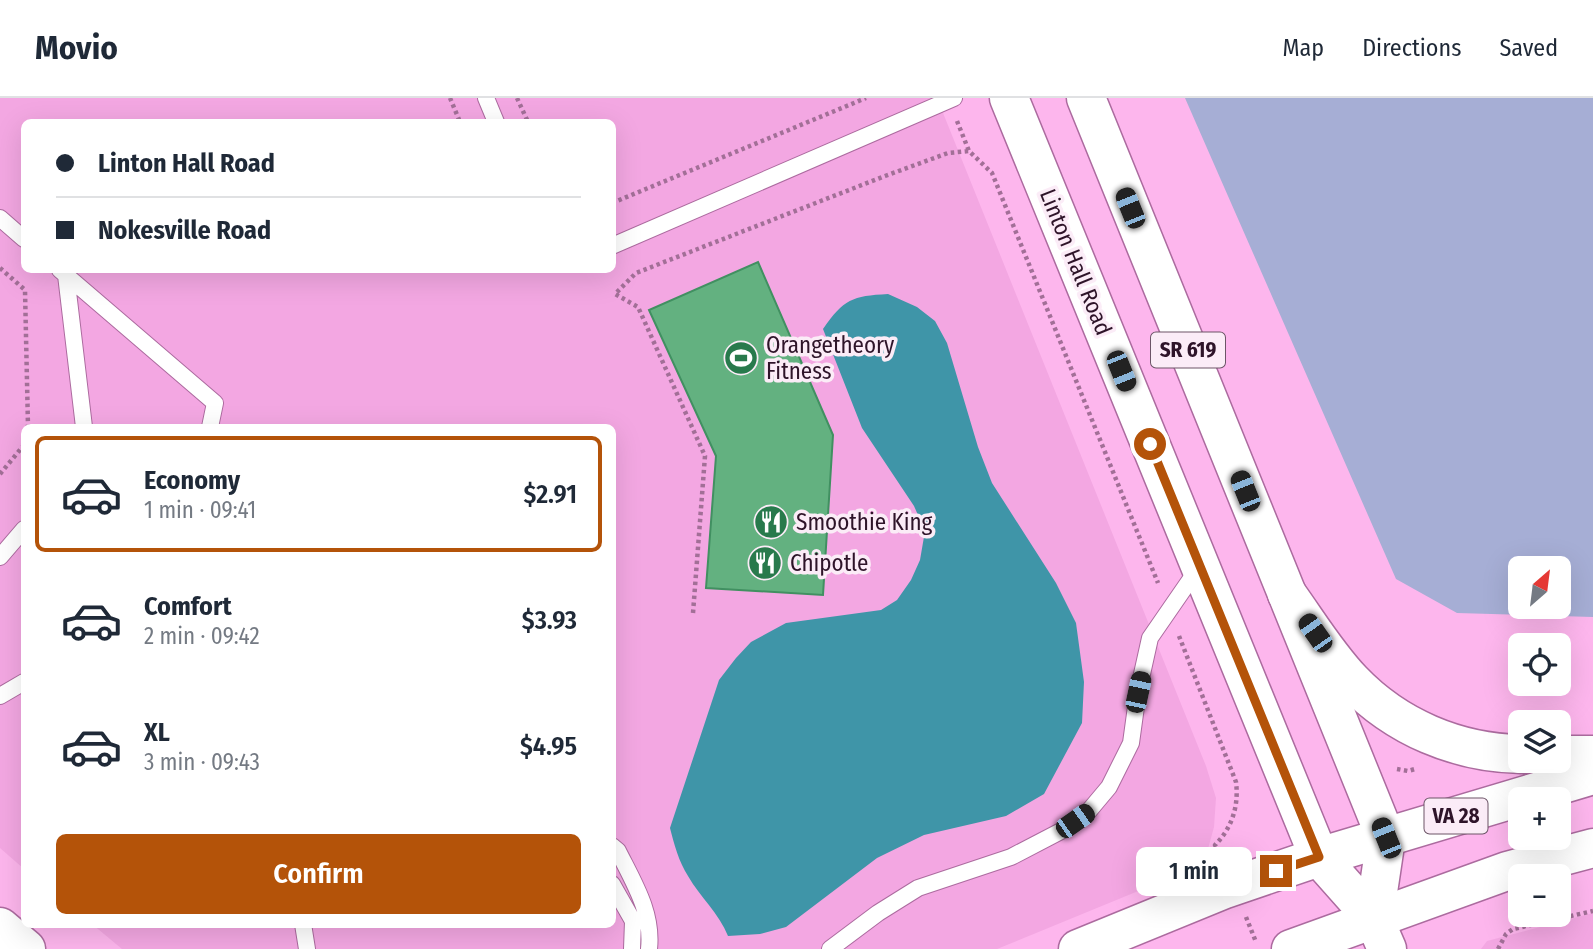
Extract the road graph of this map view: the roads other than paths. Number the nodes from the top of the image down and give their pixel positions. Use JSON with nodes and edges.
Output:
{"nodes":[{"id":1,"x":486,"y":98,"type":"edge"},
{"id":2,"x":954,"y":98,"type":"edge"},
{"id":3,"x":1009,"y":98,"type":"edge"},
{"id":4,"x":1086,"y":98,"type":"edge"},
{"id":5,"x":495,"y":119,"type":"edge"},
{"id":6,"x":0,"y":218,"type":"edge"},
{"id":7,"x":21,"y":236,"type":"edge"},
{"id":8,"x":616,"y":244,"type":"edge"},
{"id":9,"x":63,"y":273,"type":"edge"},
{"id":10,"x":64,"y":273,"type":"edge"},
{"id":11,"x":84,"y":424,"type":"edge"},
{"id":12,"x":212,"y":424,"type":"edge"},
{"id":13,"x":21,"y":532,"type":"edge"},
{"id":14,"x":0,"y":557,"type":"edge"},
{"id":15,"x":1200,"y":565,"type":"junction"},
{"id":16,"x":1287,"y":594,"type":"junction"},
{"id":17,"x":21,"y":684,"type":"edge"},
{"id":18,"x":0,"y":696,"type":"edge"},
{"id":19,"x":1508,"y":753,"type":"edge"},
{"id":20,"x":1571,"y":755,"type":"edge"},
{"id":21,"x":1593,"y":755,"type":"edge"},
{"id":22,"x":1593,"y":775,"type":"edge"},
{"id":23,"x":1386,"y":838,"type":"junction"},
{"id":24,"x":1593,"y":848,"type":"edge"},
{"id":25,"x":616,"y":849,"type":"edge"},
{"id":26,"x":1319,"y":857,"type":"junction"},
{"id":27,"x":616,"y":891,"type":"edge"},
{"id":28,"x":0,"y":927,"type":"edge"},
{"id":29,"x":304,"y":928,"type":"edge"},
{"id":30,"x":1380,"y":934,"type":"edge"},
{"id":31,"x":26,"y":949,"type":"edge"},
{"id":32,"x":307,"y":949,"type":"edge"},
{"id":33,"x":632,"y":949,"type":"edge"},
{"id":34,"x":649,"y":949,"type":"edge"},
{"id":35,"x":830,"y":949,"type":"edge"},
{"id":36,"x":1078,"y":949,"type":"edge"},
{"id":37,"x":1291,"y":949,"type":"edge"}],
"edges":[{"from":1,"to":5,"type":"lane"},
{"from":2,"to":8,"type":"lane"},
{"from":3,"to":15,"type":"main road","name":"Linton Hall Road","number":"SR 619"},
{"from":4,"to":16,"type":"main road","number":"SR 619"},
{"from":6,"to":7,"type":"lane"},
{"from":9,"to":11,"type":"lane"},
{"from":10,"to":12,"type":"lane"},
{"from":13,"to":14,"type":"lane"},
{"from":15,"to":26,"type":"main road","name":"Linton Hall Road","number":"SR 619"},
{"from":15,"to":35,"type":"lane"},
{"from":16,"to":19,"type":"main road"},
{"from":16,"to":23,"type":"main road","number":"SR 619"},
{"from":17,"to":18,"type":"lane"},
{"from":20,"to":21,"type":"main road"},
{"from":22,"to":23,"type":"main road","number":"VA 28"},
{"from":23,"to":26,"type":"main road","number":"VA 28"},
{"from":23,"to":30,"type":"main road"},
{"from":24,"to":30,"type":"main road"},
{"from":25,"to":34,"type":"lane"},
{"from":26,"to":30,"type":"main road","name":"Linton Hall Road","number":"SR 619"},
{"from":26,"to":36,"type":"main road","number":"VA 28"},
{"from":27,"to":33,"type":"lane"},
{"from":28,"to":31,"type":"main road"},
{"from":29,"to":32,"type":"lane"},
{"from":30,"to":37,"type":"main road"}]}
